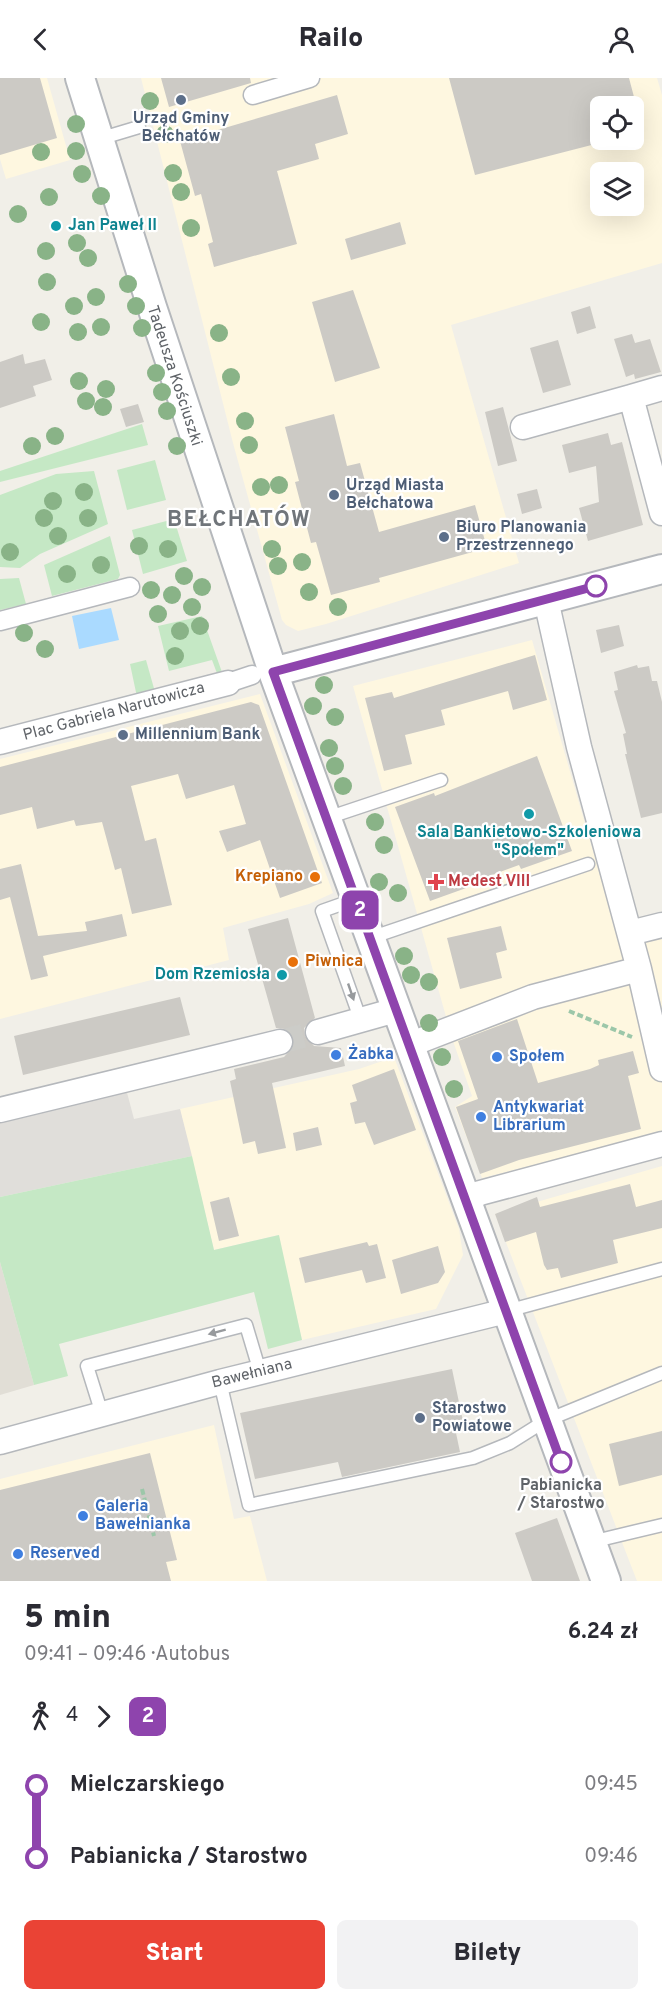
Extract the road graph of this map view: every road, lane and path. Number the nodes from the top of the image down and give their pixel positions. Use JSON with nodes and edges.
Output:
{"nodes":[{"id":1,"x":80,"y":78,"type":"edge"},
{"id":2,"x":310,"y":78,"type":"edge"},
{"id":3,"x":253,"y":95,"type":"dead end"},
{"id":4,"x":139,"y":127,"type":"dead end"},
{"id":5,"x":99,"y":139,"type":"junction"},
{"id":6,"x":662,"y":388,"type":"edge"},
{"id":7,"x":631,"y":397,"type":"junction"},
{"id":8,"x":523,"y":427,"type":"dead end"},
{"id":9,"x":662,"y":513,"type":"edge"},
{"id":10,"x":662,"y":569,"type":"edge"},
{"id":11,"x":130,"y":587,"type":"dead end"},
{"id":12,"x":546,"y":600,"type":"junction"},
{"id":13,"x":0,"y":621,"type":"edge"},
{"id":14,"x":263,"y":674,"type":"junction"},
{"id":15,"x":228,"y":683,"type":"joint"},
{"id":16,"x":0,"y":742,"type":"edge"},
{"id":17,"x":441,"y":780,"type":"dead end"},
{"id":18,"x":327,"y":818,"type":"junction"},
{"id":19,"x":588,"y":864,"type":"dead end"},
{"id":20,"x":356,"y":898,"type":"junction"},
{"id":21,"x":662,"y":925,"type":"edge"},
{"id":22,"x":630,"y":933,"type":"junction"},
{"id":23,"x":370,"y":938,"type":"junction"},
{"id":24,"x":639,"y":969,"type":"junction"},
{"id":25,"x":533,"y":997,"type":"junction"},
{"id":26,"x":396,"y":1010,"type":"junction"},
{"id":27,"x":361,"y":1021,"type":"junction"},
{"id":28,"x":318,"y":1032,"type":"tunnel mouth"},
{"id":29,"x":280,"y":1042,"type":"tunnel mouth"},
{"id":30,"x":409,"y":1045,"type":"junction"},
{"id":31,"x":659,"y":1058,"type":"edge"},
{"id":32,"x":0,"y":1110,"type":"edge"},
{"id":33,"x":662,"y":1144,"type":"edge"},
{"id":34,"x":466,"y":1200,"type":"junction"},
{"id":35,"x":662,"y":1269,"type":"edge"},
{"id":36,"x":506,"y":1311,"type":"junction"},
{"id":37,"x":260,"y":1372,"type":"junction"},
{"id":38,"x":662,"y":1373,"type":"edge"},
{"id":39,"x":220,"y":1382,"type":"junction"},
{"id":40,"x":102,"y":1414,"type":"junction"},
{"id":41,"x":545,"y":1421,"type":"junction"},
{"id":42,"x":0,"y":1442,"type":"edge"},
{"id":43,"x":142,"y":1489,"type":"dead end"},
{"id":44,"x":662,"y":1525,"type":"edge"},
{"id":45,"x":154,"y":1536,"type":"dead end"},
{"id":46,"x":591,"y":1542,"type":"junction"},
{"id":47,"x":606,"y":1581,"type":"edge"}],
"edges":[{"from":1,"to":5,"type":"street","name":"Tadeusza Kościuszki"},
{"from":2,"to":3,"type":"street"},
{"from":4,"to":5,"type":"lane"},
{"from":5,"to":14,"type":"street","name":"Tadeusza Kościuszki"},
{"from":6,"to":7,"type":"street"},
{"from":7,"to":8,"type":"street"},
{"from":7,"to":9,"type":"street"},
{"from":10,"to":12,"type":"street"},
{"from":11,"to":13,"type":"street"},
{"from":12,"to":14,"type":"street"},
{"from":12,"to":22,"type":"street"},
{"from":14,"to":15,"type":"street"},
{"from":14,"to":18,"type":"street","name":"Tadeusza Kościuszki"},
{"from":15,"to":16,"type":"street","name":"Plac Gabriela Narutowicza"},
{"from":17,"to":18,"type":"lane"},
{"from":18,"to":20,"type":"street","name":"Tadeusza Kościuszki"},
{"from":19,"to":23,"type":"lane"},
{"from":20,"to":23,"type":"street","name":"Tadeusza Kościuszki"},
{"from":20,"to":27,"type":"lane","one_way":true},
{"from":21,"to":22,"type":"street"},
{"from":22,"to":24,"type":"street"},
{"from":23,"to":26,"type":"street","name":"Tadeusza Kościuszki"},
{"from":24,"to":25,"type":"street"},
{"from":24,"to":31,"type":"street"},
{"from":25,"to":30,"type":"street"},
{"from":25,"to":31,"type":"path"},
{"from":26,"to":27,"type":"street"},
{"from":26,"to":30,"type":"street","name":"Tadeusza Kościuszki"},
{"from":27,"to":28,"type":"street"},
{"from":29,"to":32,"type":"street"},
{"from":30,"to":34,"type":"street","name":"Tadeusza Kościuszki"},
{"from":33,"to":34,"type":"street"},
{"from":34,"to":36,"type":"street","name":"Tadeusza Kościuszki"},
{"from":35,"to":36,"type":"lane"},
{"from":36,"to":37,"type":"street","name":"Bawełniana"},
{"from":36,"to":41,"type":"street","name":"Tadeusza Kościuszki"},
{"from":37,"to":39,"type":"street","name":"Bawełniana"},
{"from":37,"to":40,"type":"lane","one_way":true},
{"from":38,"to":41,"type":"lane"},
{"from":39,"to":40,"type":"street","name":"Bawełniana"},
{"from":39,"to":41,"type":"lane"},
{"from":40,"to":42,"type":"street","name":"Bawełniana"},
{"from":41,"to":46,"type":"street","name":"Tadeusza Kościuszki"},
{"from":43,"to":45,"type":"path"},
{"from":44,"to":46,"type":"lane"},
{"from":46,"to":47,"type":"street","name":"Tadeusza Kościuszki"}]}
